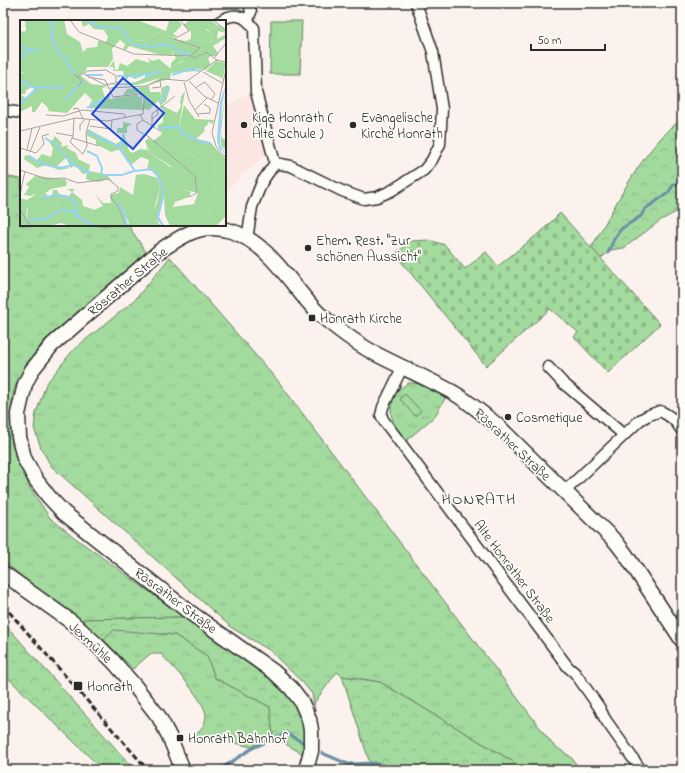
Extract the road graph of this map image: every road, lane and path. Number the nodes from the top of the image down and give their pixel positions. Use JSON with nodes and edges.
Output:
{"nodes":[{"id":1,"x":249,"y":3,"type":"edge"},
{"id":2,"x":416,"y":3,"type":"edge"},
{"id":3,"x":222,"y":20,"type":"edge"},
{"id":4,"x":248,"y":20,"type":"junction"},
{"id":5,"x":3,"y":110,"type":"edge"},
{"id":6,"x":20,"y":113,"type":"edge"},
{"id":7,"x":275,"y":163,"type":"junction"},
{"id":8,"x":247,"y":239,"type":"junction"},
{"id":9,"x":403,"y":366,"type":"junction"},
{"id":10,"x":548,"y":367,"type":"dead end"},
{"id":11,"x":682,"y":431,"type":"edge"},
{"id":12,"x":624,"y":435,"type":"junction"},
{"id":13,"x":564,"y":492,"type":"junction"},
{"id":14,"x":3,"y":573,"type":"edge"},
{"id":15,"x":682,"y":640,"type":"edge"},
{"id":16,"x":183,"y":770,"type":"edge"},
{"id":17,"x":306,"y":770,"type":"edge"},
{"id":18,"x":641,"y":770,"type":"edge"}],
"edges":[{"from":1,"to":4,"type":"street"},
{"from":2,"to":7,"type":"street"},
{"from":3,"to":4,"type":"street"},
{"from":4,"to":7,"type":"street"},
{"from":5,"to":6,"type":"street"},
{"from":7,"to":8,"type":"street"},
{"from":8,"to":9,"type":"street","name":"Rösrather Straße"},
{"from":8,"to":17,"type":"street","name":"Rösrather Straße"},
{"from":9,"to":13,"type":"street","name":"Rösrather Straße"},
{"from":9,"to":18,"type":"street","name":"Alte Honrather Straße"},
{"from":10,"to":12,"type":"street"},
{"from":11,"to":12,"type":"street"},
{"from":12,"to":13,"type":"street"},
{"from":13,"to":15,"type":"street","name":"Rösrather Straße"},
{"from":14,"to":16,"type":"street","name":"Jexmühle"}]}
